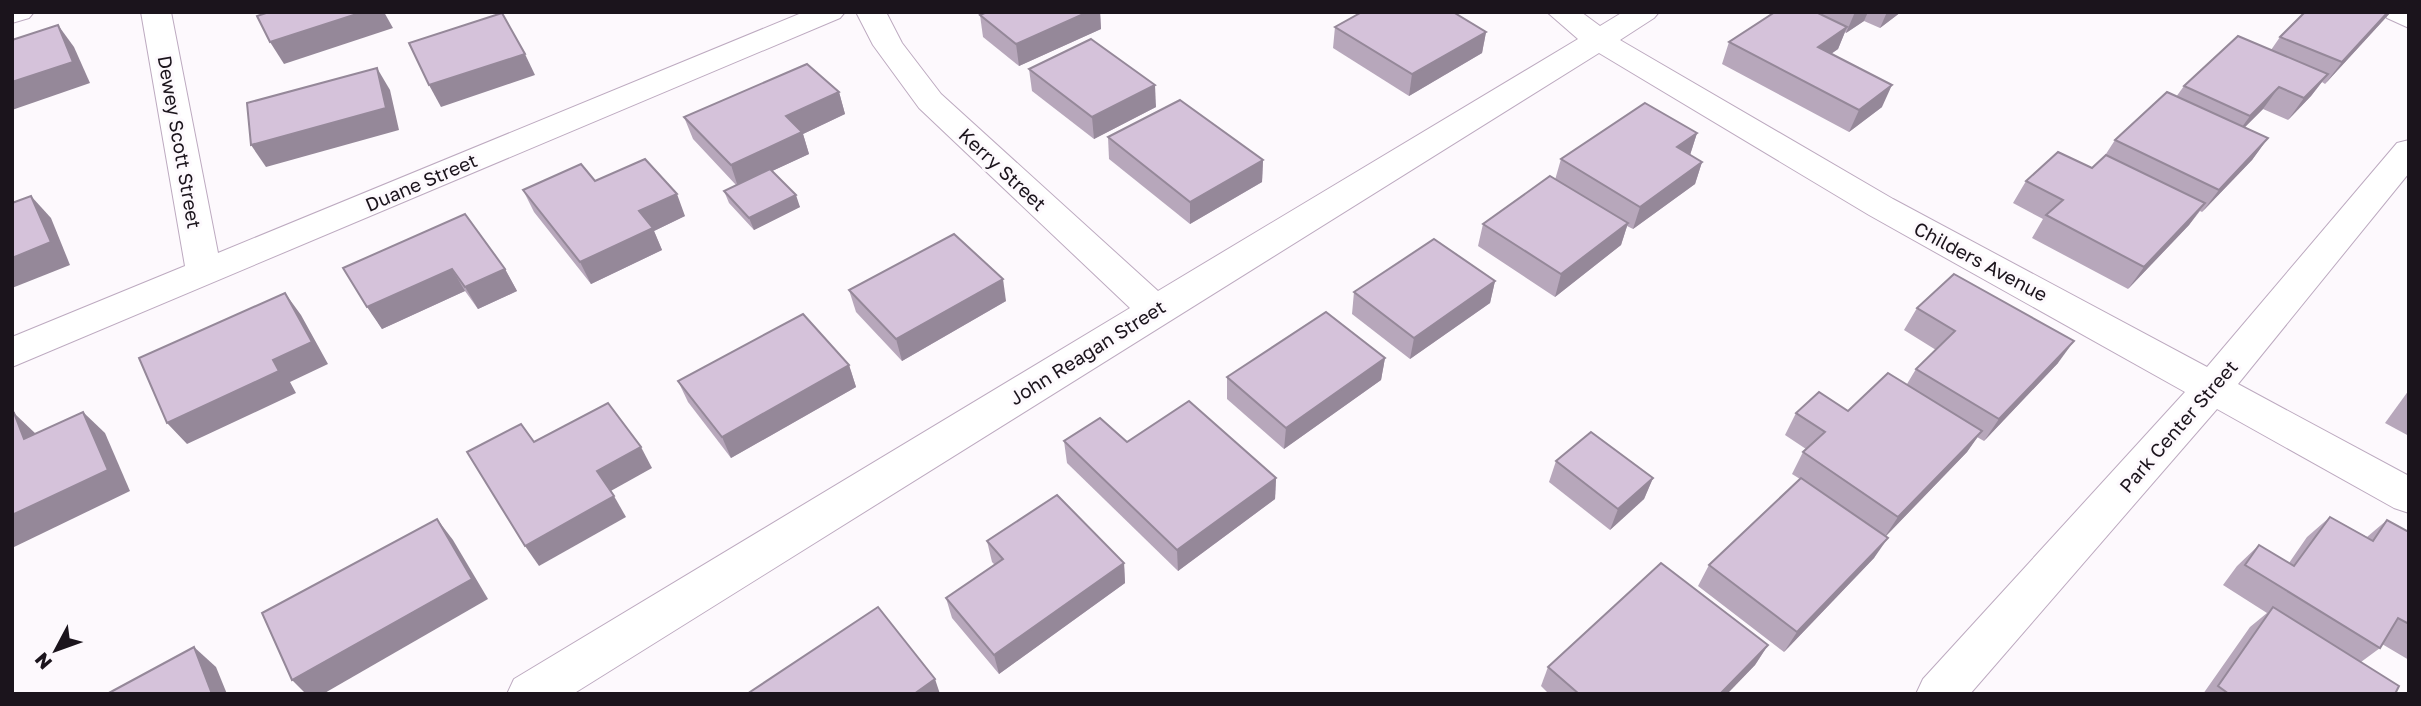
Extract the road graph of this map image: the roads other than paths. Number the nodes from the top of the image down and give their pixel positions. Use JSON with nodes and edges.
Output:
{"nodes":[{"id":1,"x":19,"y":12,"type":"edge"},
{"id":2,"x":156,"y":12,"type":"edge"},
{"id":3,"x":830,"y":12,"type":"edge"},
{"id":4,"x":871,"y":12,"type":"edge"},
{"id":5,"x":1562,"y":12,"type":"edge"},
{"id":6,"x":1644,"y":12,"type":"edge"},
{"id":7,"x":2397,"y":12,"type":"edge"},
{"id":8,"x":12,"y":15,"type":"edge"},
{"id":9,"x":2409,"y":19,"type":"edge"},
{"id":10,"x":1599,"y":40,"type":"junction"},
{"id":11,"x":2409,"y":151,"type":"edge"},
{"id":12,"x":204,"y":272,"type":"junction"},
{"id":13,"x":1155,"y":310,"type":"junction"},
{"id":14,"x":12,"y":353,"type":"edge"},
{"id":15,"x":2213,"y":387,"type":"junction"},
{"id":16,"x":2409,"y":496,"type":"edge"},
{"id":17,"x":531,"y":694,"type":"edge"},
{"id":18,"x":1940,"y":694,"type":"edge"}],
"edges":[{"from":1,"to":8,"type":"street"},
{"from":2,"to":12,"type":"street","name":"Dewey Scott Street"},
{"from":3,"to":12,"type":"street","name":"Duane Street"},
{"from":4,"to":13,"type":"street","name":"Kerry Street"},
{"from":5,"to":10,"type":"street","name":"Childers Avenue"},
{"from":6,"to":10,"type":"street","name":"John Reagan Street"},
{"from":7,"to":9,"type":"street"},
{"from":10,"to":13,"type":"street","name":"John Reagan Street"},
{"from":10,"to":15,"type":"street","name":"Childers Avenue"},
{"from":11,"to":15,"type":"street","name":"Park Center Street"},
{"from":12,"to":14,"type":"street","name":"Duane Street"},
{"from":13,"to":17,"type":"street","name":"John Reagan Street"},
{"from":15,"to":16,"type":"street","name":"Childers Avenue"},
{"from":15,"to":18,"type":"street","name":"Park Center Street"}]}
